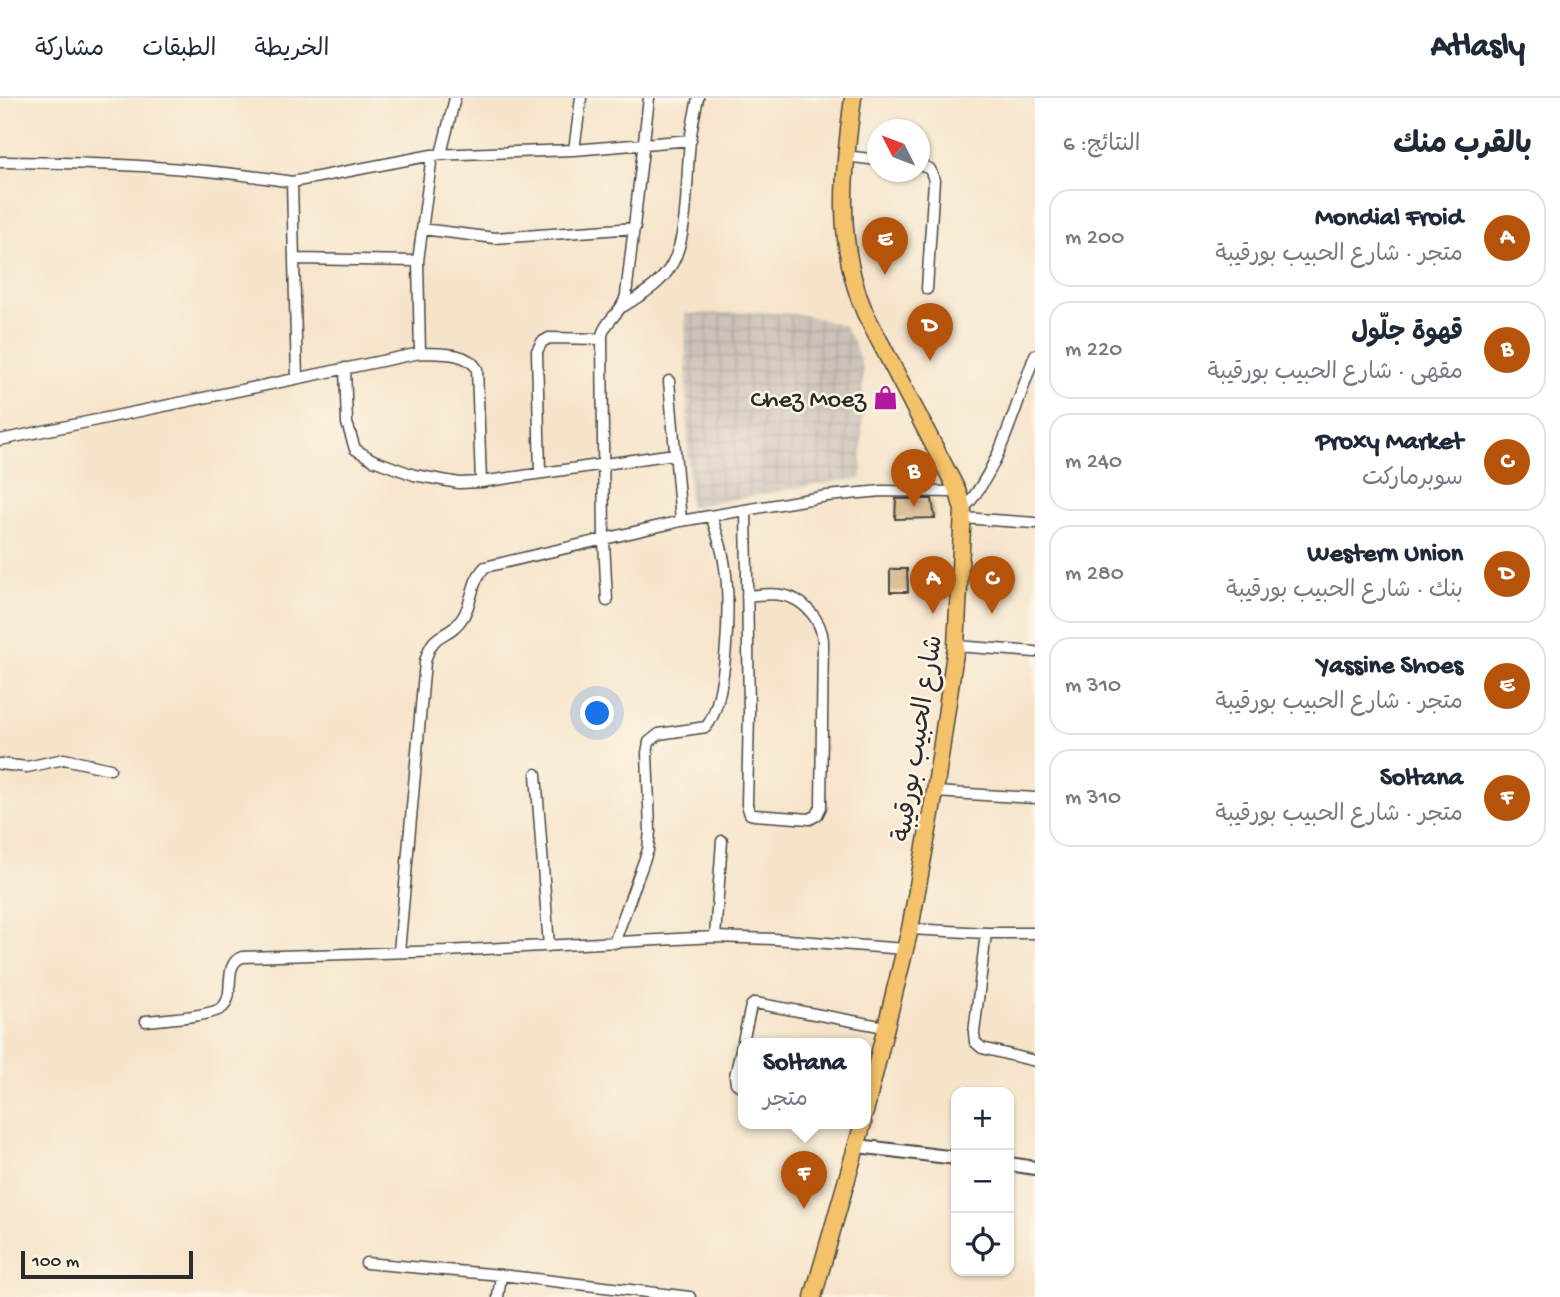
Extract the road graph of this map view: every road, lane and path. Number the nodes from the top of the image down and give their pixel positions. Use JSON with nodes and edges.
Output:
{"nodes":[{"id":1,"x":455,"y":98,"type":"edge"},
{"id":2,"x":581,"y":98,"type":"edge"},
{"id":3,"x":649,"y":98,"type":"edge"},
{"id":4,"x":698,"y":98,"type":"edge"},
{"id":5,"x":853,"y":98,"type":"edge"},
{"id":6,"x":691,"y":140,"type":"junction"},
{"id":7,"x":644,"y":143,"type":"junction"},
{"id":8,"x":574,"y":150,"type":"junction"},
{"id":9,"x":437,"y":155,"type":"junction"},
{"id":10,"x":845,"y":156,"type":"junction"},
{"id":11,"x":867,"y":159,"type":"edge"},
{"id":12,"x":0,"y":162,"type":"edge"},
{"id":13,"x":930,"y":169,"type":"edge"},
{"id":14,"x":292,"y":182,"type":"junction"},
{"id":15,"x":635,"y":228,"type":"junction"},
{"id":16,"x":422,"y":229,"type":"junction"},
{"id":17,"x":294,"y":259,"type":"junction"},
{"id":18,"x":418,"y":261,"type":"junction"},
{"id":19,"x":928,"y":289,"type":"dead end"},
{"id":20,"x":623,"y":307,"type":"junction"},
{"id":21,"x":602,"y":339,"type":"junction"},
{"id":22,"x":420,"y":353,"type":"junction"},
{"id":23,"x":1035,"y":355,"type":"edge"},
{"id":24,"x":345,"y":368,"type":"junction"},
{"id":25,"x":297,"y":378,"type":"junction"},
{"id":26,"x":669,"y":381,"type":"dead end"},
{"id":27,"x":0,"y":440,"type":"edge"},
{"id":28,"x":674,"y":454,"type":"junction"},
{"id":29,"x":604,"y":466,"type":"junction"},
{"id":30,"x":540,"y":473,"type":"junction"},
{"id":31,"x":481,"y":482,"type":"junction"},
{"id":32,"x":958,"y":492,"type":"junction"},
{"id":33,"x":746,"y":510,"type":"junction"},
{"id":34,"x":963,"y":514,"type":"junction"},
{"id":35,"x":711,"y":516,"type":"junction"},
{"id":36,"x":681,"y":521,"type":"junction"},
{"id":37,"x":1035,"y":523,"type":"edge"},
{"id":38,"x":604,"y":541,"type":"junction"},
{"id":39,"x":747,"y":596,"type":"junction"},
{"id":40,"x":607,"y":601,"type":"dead end"},
{"id":41,"x":956,"y":646,"type":"junction"},
{"id":42,"x":1035,"y":652,"type":"edge"},
{"id":43,"x":0,"y":764,"type":"edge"},
{"id":44,"x":110,"y":769,"type":"dead end"},
{"id":45,"x":536,"y":774,"type":"dead end"},
{"id":46,"x":935,"y":792,"type":"junction"},
{"id":47,"x":1035,"y":798,"type":"edge"},
{"id":48,"x":722,"y":841,"type":"dead end"},
{"id":49,"x":909,"y":929,"type":"junction"},
{"id":50,"x":986,"y":933,"type":"junction"},
{"id":51,"x":1035,"y":933,"type":"edge"},
{"id":52,"x":715,"y":937,"type":"junction"},
{"id":53,"x":614,"y":943,"type":"junction"},
{"id":54,"x":549,"y":946,"type":"junction"},
{"id":55,"x":905,"y":949,"type":"junction"},
{"id":56,"x":399,"y":952,"type":"junction"},
{"id":57,"x":146,"y":1021,"type":"dead end"},
{"id":58,"x":885,"y":1027,"type":"junction"},
{"id":59,"x":743,"y":1038,"type":"edge"},
{"id":60,"x":738,"y":1060,"type":"edge"},
{"id":61,"x":1035,"y":1061,"type":"edge"},
{"id":62,"x":738,"y":1084,"type":"edge"},
{"id":63,"x":871,"y":1086,"type":"edge"},
{"id":64,"x":862,"y":1129,"type":"edge"},
{"id":65,"x":858,"y":1146,"type":"junction"},
{"id":66,"x":951,"y":1157,"type":"edge"},
{"id":67,"x":1014,"y":1165,"type":"edge"},
{"id":68,"x":1035,"y":1168,"type":"edge"},
{"id":69,"x":366,"y":1263,"type":"dead end"},
{"id":70,"x":501,"y":1275,"type":"junction"},
{"id":71,"x":498,"y":1297,"type":"edge"},
{"id":72,"x":690,"y":1297,"type":"edge"},
{"id":73,"x":813,"y":1297,"type":"edge"}],
"edges":[{"from":1,"to":9,"type":"street"},
{"from":2,"to":8,"type":"street"},
{"from":3,"to":7,"type":"street"},
{"from":4,"to":6,"type":"street"},
{"from":5,"to":10,"type":"main road","name":"شارع الحبيب بورقيبة"},
{"from":6,"to":7,"type":"street"},
{"from":6,"to":20,"type":"street"},
{"from":7,"to":8,"type":"street"},
{"from":7,"to":15,"type":"street"},
{"from":8,"to":9,"type":"street"},
{"from":9,"to":14,"type":"street"},
{"from":9,"to":16,"type":"street"},
{"from":10,"to":11,"type":"street"},
{"from":10,"to":32,"type":"main road","name":"شارع الحبيب بورقيبة"},
{"from":12,"to":14,"type":"street"},
{"from":13,"to":19,"type":"street"},
{"from":14,"to":17,"type":"street"},
{"from":15,"to":16,"type":"street"},
{"from":15,"to":20,"type":"street"},
{"from":16,"to":18,"type":"street"},
{"from":17,"to":18,"type":"street"},
{"from":17,"to":25,"type":"street"},
{"from":18,"to":22,"type":"street"},
{"from":20,"to":21,"type":"street"},
{"from":21,"to":29,"type":"street"},
{"from":21,"to":30,"type":"street"},
{"from":22,"to":24,"type":"street"},
{"from":22,"to":31,"type":"street"},
{"from":23,"to":34,"type":"street"},
{"from":24,"to":25,"type":"street"},
{"from":24,"to":31,"type":"street"},
{"from":25,"to":27,"type":"street"},
{"from":26,"to":28,"type":"street"},
{"from":28,"to":29,"type":"street"},
{"from":28,"to":36,"type":"street"},
{"from":29,"to":30,"type":"street"},
{"from":29,"to":38,"type":"street"},
{"from":30,"to":31,"type":"street"},
{"from":32,"to":33,"type":"street"},
{"from":32,"to":34,"type":"main road","name":"شارع الحبيب بورقيبة"},
{"from":33,"to":35,"type":"street"},
{"from":33,"to":39,"type":"street"},
{"from":34,"to":37,"type":"street"},
{"from":34,"to":41,"type":"main road","name":"شارع الحبيب بورقيبة"},
{"from":35,"to":36,"type":"street"},
{"from":35,"to":53,"type":"street"},
{"from":36,"to":38,"type":"street"},
{"from":38,"to":40,"type":"street"},
{"from":38,"to":56,"type":"street"},
{"from":39,"to":39,"type":"street"},
{"from":41,"to":42,"type":"street"},
{"from":41,"to":46,"type":"main road","name":"شارع الحبيب بورقيبة"},
{"from":43,"to":44,"type":"street"},
{"from":45,"to":54,"type":"street"},
{"from":46,"to":47,"type":"street"},
{"from":46,"to":49,"type":"main road","name":"شارع الحبيب بورقيبة"},
{"from":48,"to":52,"type":"street"},
{"from":49,"to":50,"type":"street"},
{"from":49,"to":55,"type":"main road","name":"شارع الحبيب بورقيبة"},
{"from":50,"to":51,"type":"street"},
{"from":50,"to":61,"type":"street"},
{"from":52,"to":53,"type":"street"},
{"from":52,"to":55,"type":"street"},
{"from":53,"to":54,"type":"street"},
{"from":54,"to":56,"type":"street"},
{"from":55,"to":58,"type":"main road","name":"شارع الحبيب بورقيبة"},
{"from":56,"to":57,"type":"street"},
{"from":58,"to":59,"type":"street"},
{"from":58,"to":63,"type":"main road","name":"شارع الحبيب بورقيبة"},
{"from":60,"to":62,"type":"street"},
{"from":64,"to":65,"type":"main road"},
{"from":65,"to":66,"type":"street"},
{"from":65,"to":73,"type":"main road"},
{"from":67,"to":68,"type":"street"},
{"from":69,"to":70,"type":"street"},
{"from":70,"to":71,"type":"street"},
{"from":70,"to":72,"type":"street"}]}
